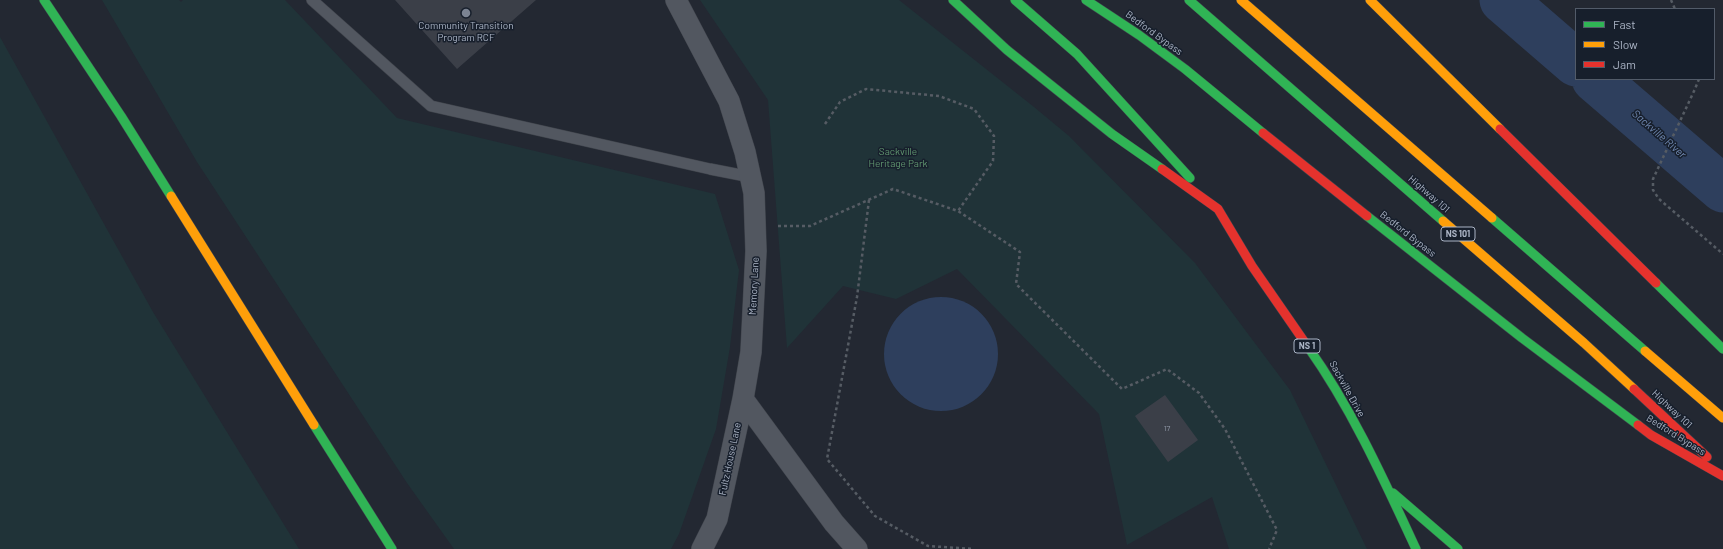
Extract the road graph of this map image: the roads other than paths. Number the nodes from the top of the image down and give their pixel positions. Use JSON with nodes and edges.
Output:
{"nodes":[{"id":1,"x":44,"y":0,"type":"edge"},
{"id":2,"x":312,"y":0,"type":"edge"},
{"id":3,"x":676,"y":0,"type":"edge"},
{"id":4,"x":953,"y":0,"type":"edge"},
{"id":5,"x":1015,"y":0,"type":"edge"},
{"id":6,"x":1086,"y":0,"type":"edge"},
{"id":7,"x":1189,"y":0,"type":"edge"},
{"id":8,"x":1242,"y":0,"type":"edge"},
{"id":9,"x":1370,"y":0,"type":"edge"},
{"id":10,"x":751,"y":177,"type":"junction"},
{"id":11,"x":1218,"y":209,"type":"junction"},
{"id":12,"x":1723,"y":349,"type":"edge"},
{"id":13,"x":743,"y":399,"type":"junction"},
{"id":14,"x":1723,"y":418,"type":"edge"},
{"id":15,"x":1723,"y":472,"type":"edge"},
{"id":16,"x":1723,"y":476,"type":"edge"},
{"id":17,"x":1388,"y":488,"type":"junction"},
{"id":18,"x":717,"y":519,"type":"junction"},
{"id":19,"x":392,"y":549,"type":"edge"},
{"id":20,"x":702,"y":549,"type":"edge"},
{"id":21,"x":720,"y":549,"type":"edge"},
{"id":22,"x":857,"y":549,"type":"edge"},
{"id":23,"x":1416,"y":549,"type":"edge"},
{"id":24,"x":1458,"y":549,"type":"edge"}],
"edges":[{"from":1,"to":19,"type":"main road"},
{"from":2,"to":10,"type":"lane"},
{"from":3,"to":10,"type":"street","name":"Memory Lane"},
{"from":4,"to":11,"type":"main road"},
{"from":5,"to":11,"type":"main road"},
{"from":6,"to":16,"type":"main road","name":"Bedford Bypass"},
{"from":7,"to":15,"type":"main road","name":"Highway 101","number":"NS 101"},
{"from":8,"to":14,"type":"main road"},
{"from":9,"to":12,"type":"main road"},
{"from":10,"to":13,"type":"street","name":"Memory Lane"},
{"from":11,"to":17,"type":"main road","name":"Sackville Drive","number":"NS 1"},
{"from":13,"to":18,"type":"street","name":"Fultz House Lane"},
{"from":13,"to":22,"type":"street"},
{"from":17,"to":23,"type":"main road","name":"Sackville Drive","number":"NS 1"},
{"from":17,"to":24,"type":"main road"},
{"from":18,"to":20,"type":"street","name":"Fultz House Lane"},
{"from":18,"to":21,"type":"street","name":"Fultz House Lane"}]}
